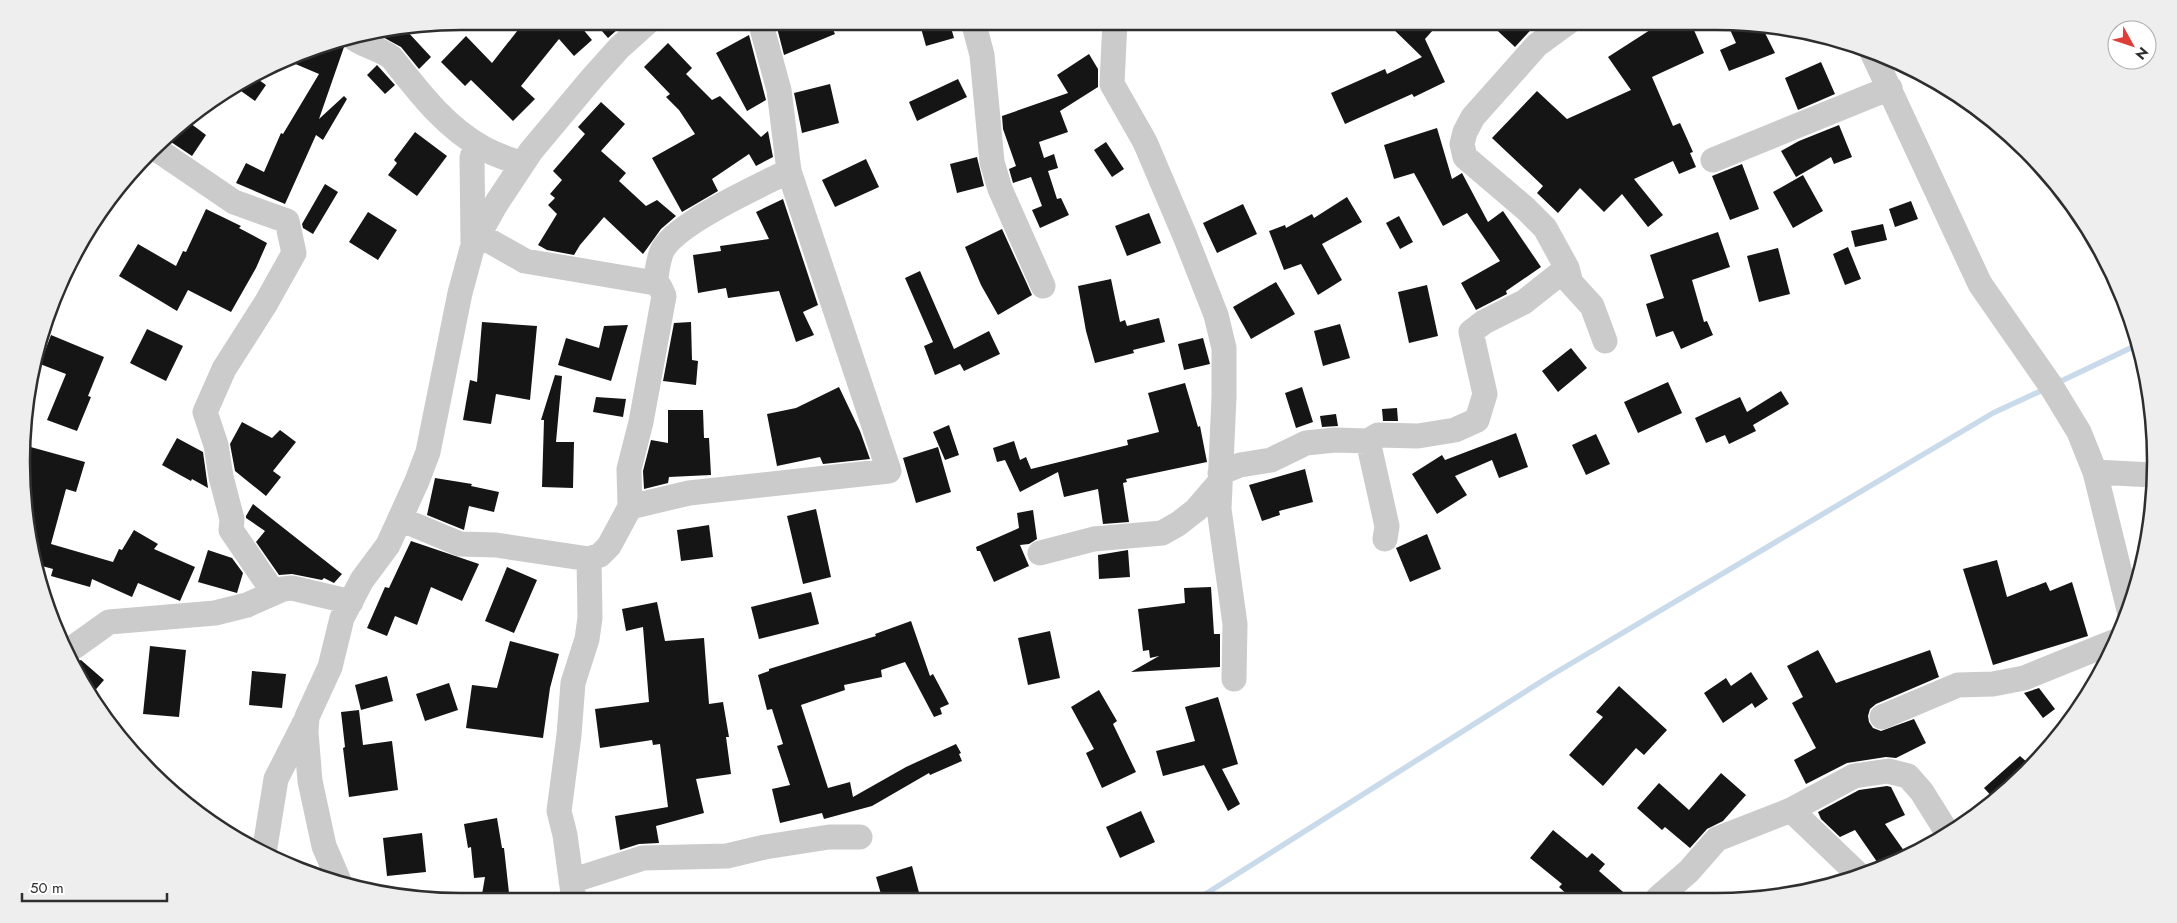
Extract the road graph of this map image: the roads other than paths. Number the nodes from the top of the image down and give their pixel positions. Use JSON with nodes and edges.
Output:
{"nodes":[{"id":1,"x":639,"y":30,"type":"edge"},
{"id":2,"x":762,"y":30,"type":"edge"},
{"id":3,"x":975,"y":30,"type":"edge"},
{"id":4,"x":1115,"y":30,"type":"edge"},
{"id":5,"x":1558,"y":30,"type":"edge"},
{"id":6,"x":360,"y":43,"type":"edge"},
{"id":7,"x":1877,"y":61,"type":"edge"},
{"id":8,"x":1890,"y":88,"type":"junction"},
{"id":9,"x":476,"y":144,"type":"junction"},
{"id":10,"x":160,"y":152,"type":"edge"},
{"id":11,"x":1713,"y":160,"type":"dead end"},
{"id":12,"x":522,"y":164,"type":"junction"},
{"id":13,"x":789,"y":171,"type":"junction"},
{"id":14,"x":476,"y":240,"type":"junction"},
{"id":15,"x":1567,"y":268,"type":"junction"},
{"id":16,"x":655,"y":283,"type":"junction"},
{"id":17,"x":1043,"y":286,"type":"dead end"},
{"id":18,"x":1605,"y":341,"type":"dead end"},
{"id":19,"x":1368,"y":440,"type":"junction"},
{"id":20,"x":2095,"y":472,"type":"junction"},
{"id":21,"x":2147,"y":475,"type":"edge"},
{"id":22,"x":1220,"y":477,"type":"junction"},
{"id":23,"x":630,"y":507,"type":"junction"},
{"id":24,"x":400,"y":520,"type":"junction"},
{"id":25,"x":1385,"y":539,"type":"dead end"},
{"id":26,"x":1040,"y":553,"type":"dead end"},
{"id":27,"x":589,"y":559,"type":"junction"},
{"id":28,"x":274,"y":593,"type":"junction"},
{"id":29,"x":2125,"y":595,"type":"edge"},
{"id":30,"x":351,"y":602,"type":"junction"},
{"id":31,"x":2106,"y":645,"type":"edge"},
{"id":32,"x":72,"y":647,"type":"edge"},
{"id":33,"x":1234,"y":679,"type":"dead end"},
{"id":34,"x":1882,"y":716,"type":"dead end"},
{"id":35,"x":308,"y":717,"type":"junction"},
{"id":36,"x":1791,"y":810,"type":"junction"},
{"id":37,"x":1944,"y":827,"type":"edge"},
{"id":38,"x":860,"y":837,"type":"dead end"},
{"id":39,"x":265,"y":846,"type":"edge"},
{"id":40,"x":1854,"y":870,"type":"edge"},
{"id":41,"x":336,"y":874,"type":"edge"},
{"id":42,"x":573,"y":891,"type":"edge"},
{"id":43,"x":1664,"y":893,"type":"edge"}],
"edges":[{"from":1,"to":12,"type":"street"},
{"from":2,"to":13,"type":"street"},
{"from":3,"to":17,"type":"street"},
{"from":4,"to":22,"type":"street"},
{"from":5,"to":15,"type":"street"},
{"from":6,"to":9,"type":"street"},
{"from":7,"to":8,"type":"street"},
{"from":8,"to":11,"type":"street"},
{"from":8,"to":20,"type":"street"},
{"from":9,"to":12,"type":"street"},
{"from":9,"to":14,"type":"street"},
{"from":10,"to":28,"type":"street"},
{"from":12,"to":14,"type":"street"},
{"from":13,"to":16,"type":"street"},
{"from":13,"to":23,"type":"street"},
{"from":14,"to":16,"type":"street"},
{"from":14,"to":24,"type":"street"},
{"from":15,"to":18,"type":"street"},
{"from":15,"to":19,"type":"street"},
{"from":16,"to":23,"type":"street"},
{"from":19,"to":22,"type":"street"},
{"from":19,"to":25,"type":"street"},
{"from":20,"to":21,"type":"street"},
{"from":20,"to":29,"type":"street"},
{"from":22,"to":26,"type":"street"},
{"from":22,"to":33,"type":"street"},
{"from":23,"to":27,"type":"street"},
{"from":24,"to":27,"type":"street"},
{"from":24,"to":30,"type":"street"},
{"from":27,"to":42,"type":"street"},
{"from":28,"to":30,"type":"street"},
{"from":28,"to":32,"type":"street"},
{"from":30,"to":35,"type":"street"},
{"from":31,"to":34,"type":"street"},
{"from":35,"to":39,"type":"street"},
{"from":35,"to":41,"type":"street"},
{"from":36,"to":37,"type":"street"},
{"from":36,"to":40,"type":"street"},
{"from":36,"to":43,"type":"street"},
{"from":38,"to":42,"type":"street"}]}
